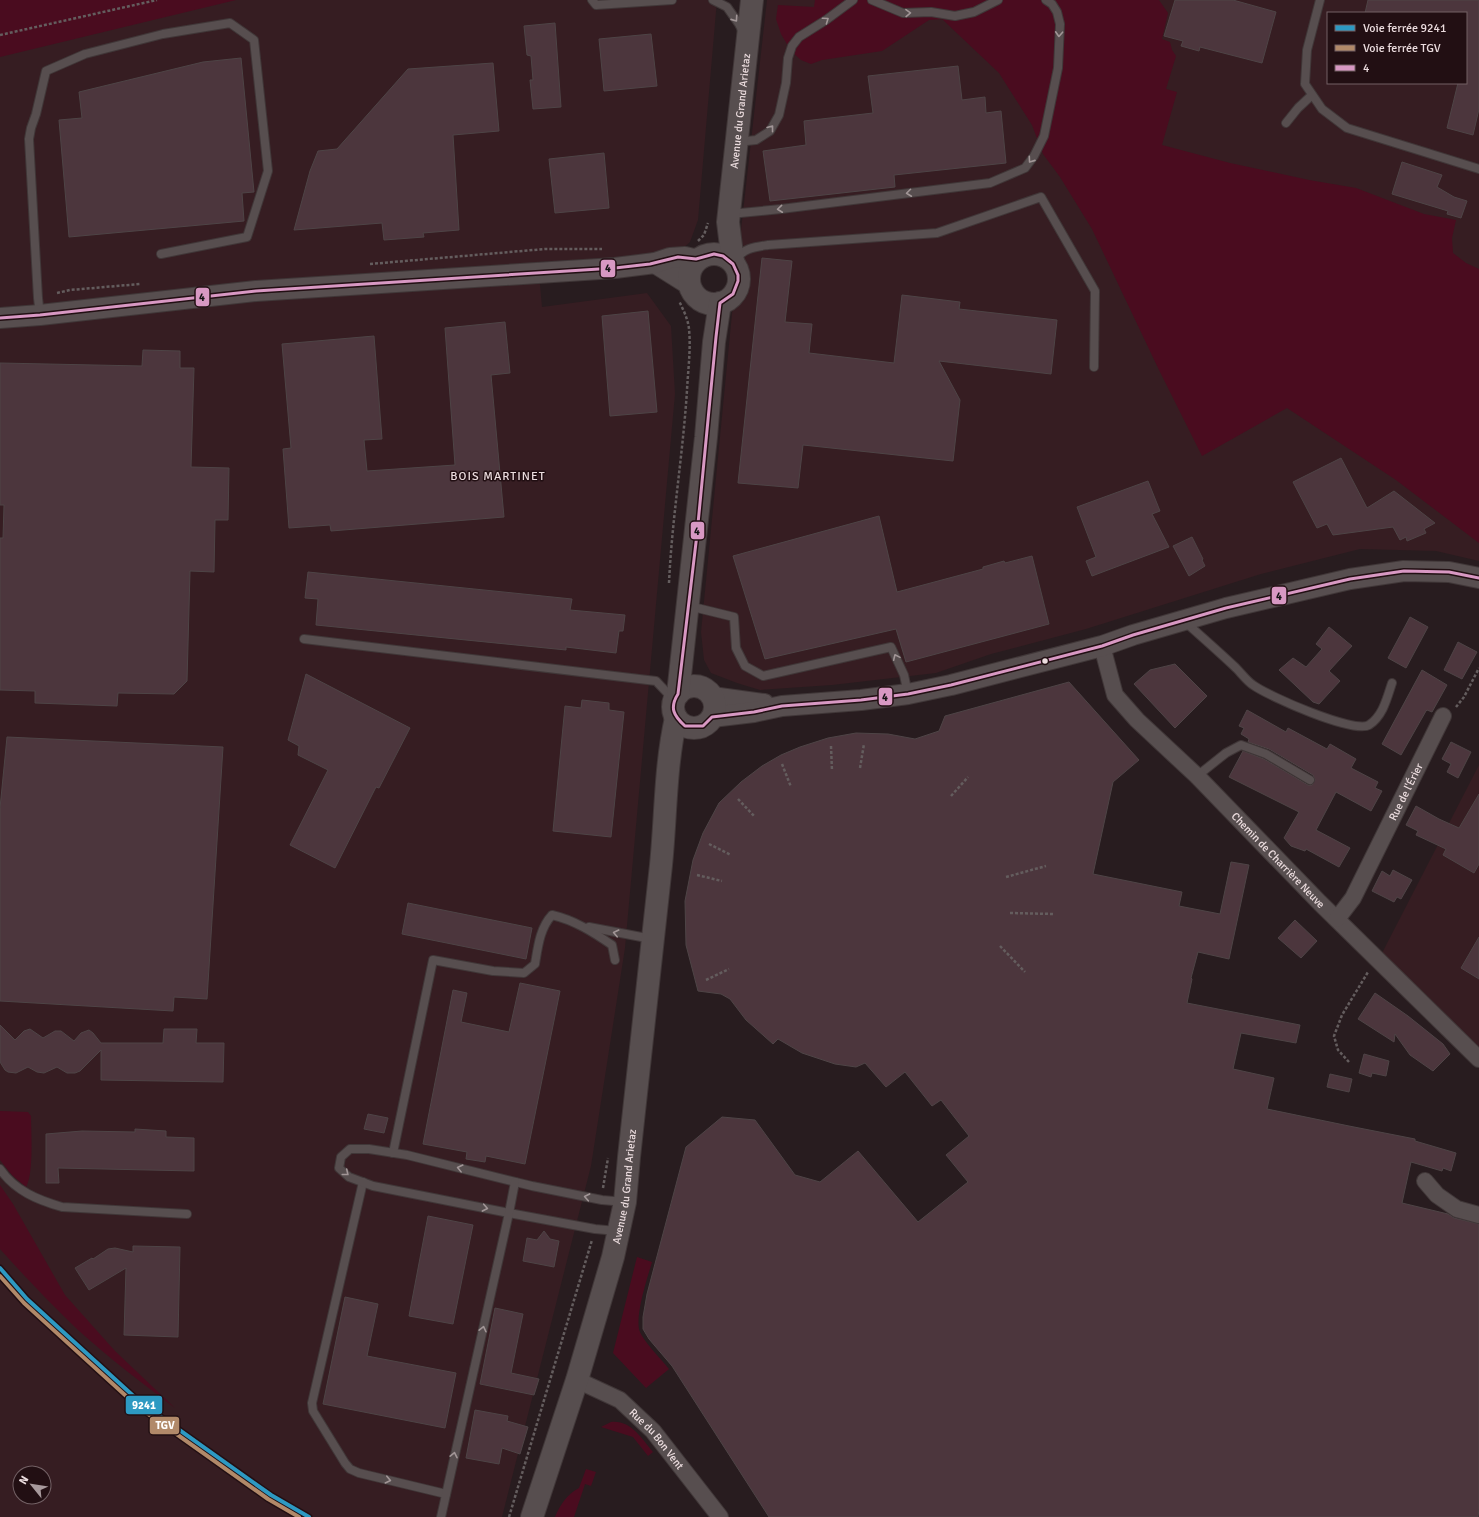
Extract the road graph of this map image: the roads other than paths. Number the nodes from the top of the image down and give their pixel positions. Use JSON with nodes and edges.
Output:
{"nodes":[{"id":1,"x":592,"y":0,"type":"edge"},
{"id":2,"x":672,"y":0,"type":"edge"},
{"id":3,"x":715,"y":0,"type":"edge"},
{"id":4,"x":752,"y":0,"type":"edge"},
{"id":5,"x":853,"y":0,"type":"edge"},
{"id":6,"x":872,"y":0,"type":"edge"},
{"id":7,"x":998,"y":0,"type":"edge"},
{"id":8,"x":1046,"y":0,"type":"edge"},
{"id":9,"x":1320,"y":0,"type":"edge"},
{"id":10,"x":748,"y":44,"type":"junction"},
{"id":11,"x":1312,"y":95,"type":"junction"},
{"id":12,"x":1286,"y":123,"type":"dead end"},
{"id":13,"x":737,"y":142,"type":"junction"},
{"id":14,"x":1479,"y":169,"type":"edge"},
{"id":15,"x":722,"y":219,"type":"junction"},
{"id":16,"x":161,"y":254,"type":"dead end"},
{"id":17,"x":698,"y":257,"type":"junction"},
{"id":18,"x":733,"y":262,"type":"junction"},
{"id":19,"x":655,"y":263,"type":"junction"},
{"id":20,"x":696,"y":291,"type":"junction"},
{"id":21,"x":40,"y":315,"type":"junction"},
{"id":22,"x":0,"y":318,"type":"edge"},
{"id":23,"x":1094,"y":367,"type":"dead end"},
{"id":24,"x":1479,"y":578,"type":"edge"},
{"id":25,"x":688,"y":606,"type":"junction"},
{"id":26,"x":1184,"y":621,"type":"junction"},
{"id":27,"x":304,"y":639,"type":"dead end"},
{"id":28,"x":1102,"y":646,"type":"junction"},
{"id":29,"x":684,"y":647,"type":"junction"},
{"id":30,"x":1392,"y":683,"type":"dead end"},
{"id":31,"x":908,"y":694,"type":"junction"},
{"id":32,"x":676,"y":704,"type":"junction"},
{"id":33,"x":706,"y":707,"type":"junction"},
{"id":34,"x":1443,"y":716,"type":"road end"},
{"id":35,"x":1197,"y":776,"type":"junction"},
{"id":36,"x":1310,"y":780,"type":"dead end"},
{"id":37,"x":663,"y":844,"type":"junction"},
{"id":38,"x":1337,"y":919,"type":"junction"},
{"id":39,"x":579,"y":924,"type":"junction"},
{"id":40,"x":653,"y":940,"type":"junction"},
{"id":41,"x":615,"y":960,"type":"dead end"},
{"id":42,"x":1479,"y":1059,"type":"edge"},
{"id":43,"x":393,"y":1153,"type":"junction"},
{"id":44,"x":0,"y":1169,"type":"edge"},
{"id":45,"x":1425,"y":1181,"type":"dead end"},
{"id":46,"x":363,"y":1182,"type":"junction"},
{"id":47,"x":514,"y":1182,"type":"junction"},
{"id":48,"x":626,"y":1202,"type":"junction"},
{"id":49,"x":509,"y":1213,"type":"junction"},
{"id":50,"x":187,"y":1214,"type":"dead end"},
{"id":51,"x":1479,"y":1215,"type":"edge"},
{"id":52,"x":620,"y":1232,"type":"junction"},
{"id":53,"x":577,"y":1380,"type":"junction"},
{"id":54,"x":446,"y":1494,"type":"junction"},
{"id":55,"x":441,"y":1517,"type":"edge"},
{"id":56,"x":532,"y":1517,"type":"edge"},
{"id":57,"x":720,"y":1517,"type":"edge"}],
"edges":[{"from":1,"to":2,"type":"lane"},
{"from":3,"to":10,"type":"lane","one_way":true},
{"from":4,"to":10,"type":"main road","name":"Avenue du Grand Arietaz"},
{"from":13,"to":5,"type":"lane","one_way":true},
{"from":6,"to":7,"type":"lane","one_way":true},
{"from":8,"to":15,"type":"lane","one_way":true},
{"from":9,"to":11,"type":"lane"},
{"from":10,"to":13,"type":"main road","name":"Avenue du Grand Arietaz"},
{"from":11,"to":12,"type":"lane"},
{"from":11,"to":14,"type":"lane"},
{"from":13,"to":15,"type":"main road","name":"Avenue du Grand Arietaz"},
{"from":15,"to":17,"type":"main road","name":"Avenue du Grand Arietaz"},
{"from":15,"to":18,"type":"main road","name":"Avenue du Grand Arietaz"},
{"from":16,"to":21,"type":"lane"},
{"from":17,"to":18,"type":"main road"},
{"from":17,"to":19,"type":"street"},
{"from":17,"to":20,"type":"main road"},
{"from":18,"to":20,"type":"main road"},
{"from":18,"to":23,"type":"lane"},
{"from":19,"to":20,"type":"street"},
{"from":19,"to":21,"type":"street"},
{"from":20,"to":25,"type":"main road","name":"Avenue du Grand Arietaz"},
{"from":21,"to":22,"type":"street"},
{"from":24,"to":26,"type":"street"},
{"from":25,"to":29,"type":"main road","name":"Avenue du Grand Arietaz"},
{"from":31,"to":25,"type":"lane","one_way":true},
{"from":26,"to":28,"type":"street"},
{"from":26,"to":30,"type":"lane"},
{"from":27,"to":32,"type":"lane"},
{"from":28,"to":31,"type":"street"},
{"from":28,"to":35,"type":"street","name":"Chemin de Charrière Neuve"},
{"from":29,"to":32,"type":"main road","name":"Avenue du Grand Arietaz"},
{"from":29,"to":33,"type":"main road"},
{"from":31,"to":33,"type":"street"},
{"from":32,"to":33,"type":"main road"},
{"from":32,"to":33,"type":"main road"},
{"from":32,"to":37,"type":"main road","name":"Avenue du Grand Arietaz"},
{"from":33,"to":37,"type":"main road","name":"Avenue du Grand Arietaz"},
{"from":34,"to":38,"type":"street","name":"Rue de l'Érier"},
{"from":35,"to":36,"type":"lane"},
{"from":35,"to":38,"type":"street","name":"Chemin de Charrière Neuve"},
{"from":37,"to":40,"type":"main road","name":"Avenue du Grand Arietaz"},
{"from":38,"to":42,"type":"street","name":"Chemin de Charrière Neuve"},
{"from":40,"to":39,"type":"lane","one_way":true},
{"from":39,"to":41,"type":"lane"},
{"from":39,"to":43,"type":"lane"},
{"from":40,"to":48,"type":"main road","name":"Avenue du Grand Arietaz"},
{"from":43,"to":46,"type":"lane","one_way":true},
{"from":47,"to":43,"type":"lane","one_way":true},
{"from":44,"to":50,"type":"lane"},
{"from":45,"to":51,"type":"street"},
{"from":46,"to":49,"type":"lane","one_way":true},
{"from":46,"to":54,"type":"lane","one_way":true},
{"from":48,"to":47,"type":"lane","one_way":true},
{"from":47,"to":49,"type":"lane"},
{"from":48,"to":52,"type":"main road","name":"Avenue du Grand Arietaz"},
{"from":49,"to":52,"type":"lane"},
{"from":54,"to":49,"type":"lane","one_way":true},
{"from":52,"to":53,"type":"main road","name":"Avenue du Grand Arietaz"},
{"from":53,"to":56,"type":"main road","name":"Avenue du Grand Arietaz"},
{"from":53,"to":57,"type":"street","name":"Rue du Bon Vent"},
{"from":54,"to":55,"type":"lane"}]}
